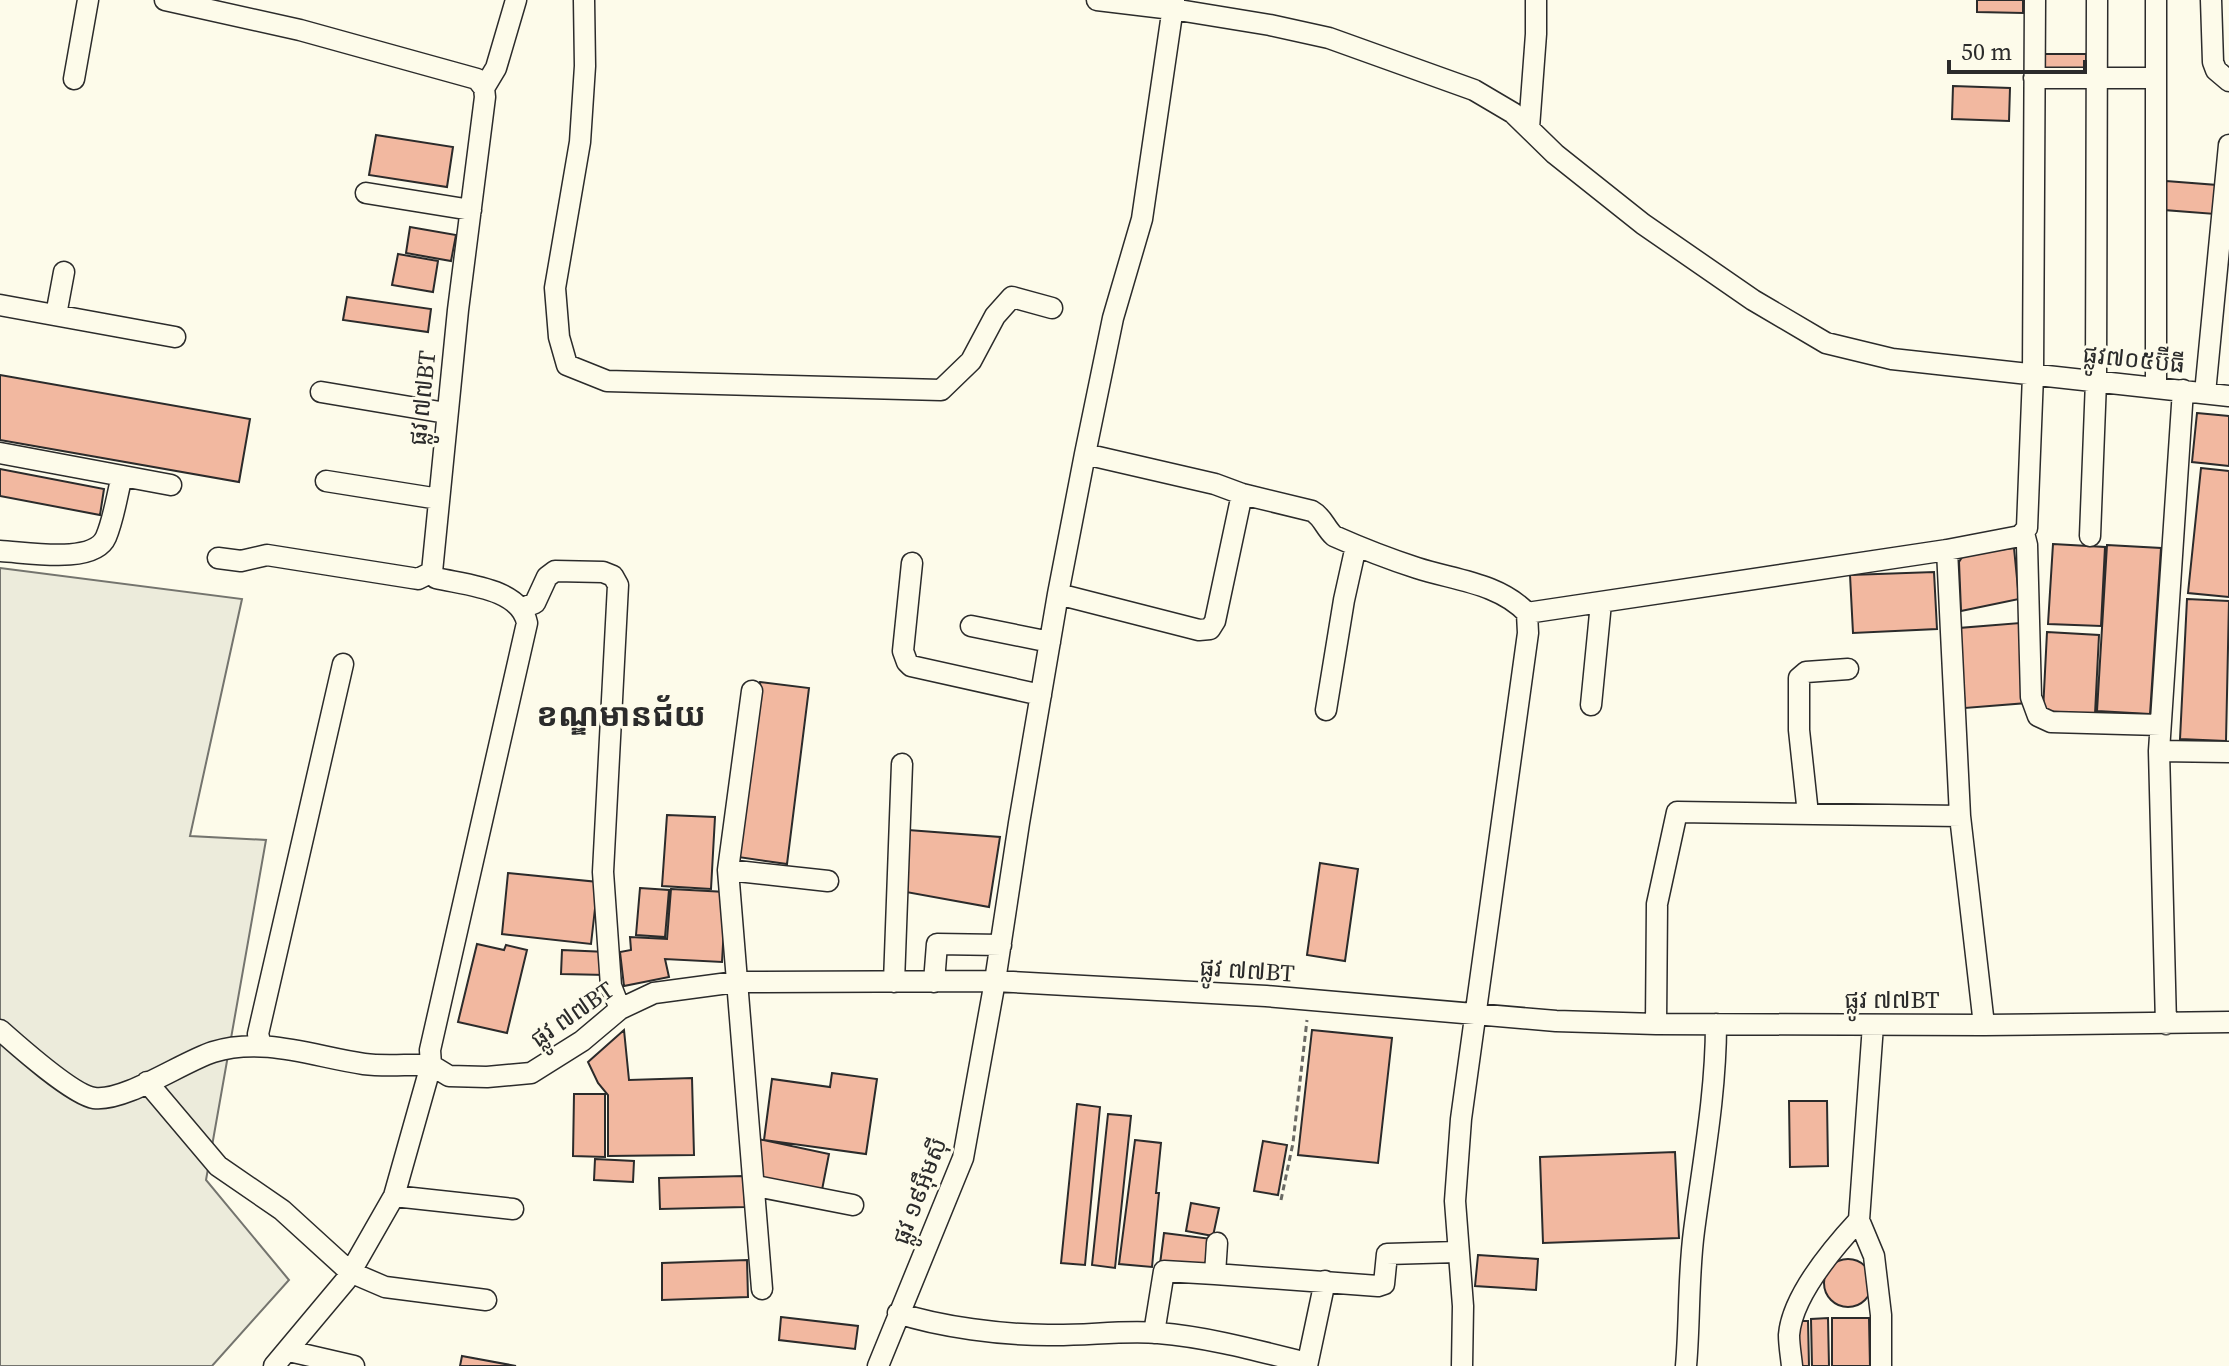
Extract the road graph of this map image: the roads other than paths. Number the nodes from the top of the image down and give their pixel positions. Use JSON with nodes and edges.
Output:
{"nodes":[{"id":1,"x":88,"y":0,"type":"edge"},
{"id":2,"x":165,"y":0,"type":"edge"},
{"id":3,"x":516,"y":0,"type":"edge"},
{"id":4,"x":584,"y":0,"type":"edge"},
{"id":5,"x":1097,"y":0,"type":"edge"},
{"id":6,"x":1536,"y":0,"type":"edge"},
{"id":7,"x":2035,"y":0,"type":"edge"},
{"id":8,"x":2097,"y":0,"type":"edge"},
{"id":9,"x":2156,"y":0,"type":"edge"},
{"id":10,"x":2211,"y":0,"type":"edge"},
{"id":11,"x":1173,"y":4,"type":"edge"},
{"id":12,"x":2225,"y":74,"type":"edge"},
{"id":13,"x":2034,"y":78,"type":"junction"},
{"id":14,"x":2096,"y":78,"type":"junction"},
{"id":15,"x":2154,"y":78,"type":"junction"},
{"id":16,"x":74,"y":79,"type":"dead end"},
{"id":17,"x":484,"y":88,"type":"junction"},
{"id":18,"x":1529,"y":128,"type":"junction"},
{"id":19,"x":2229,"y":145,"type":"edge"},
{"id":20,"x":366,"y":193,"type":"dead end"},
{"id":21,"x":471,"y":210,"type":"junction"},
{"id":22,"x":64,"y":272,"type":"dead end"},
{"id":23,"x":2223,"y":293,"type":"edge"},
{"id":24,"x":0,"y":305,"type":"edge"},
{"id":25,"x":1052,"y":308,"type":"dead end"},
{"id":26,"x":56,"y":315,"type":"junction"},
{"id":27,"x":175,"y":337,"type":"dead end"},
{"id":28,"x":2033,"y":375,"type":"junction"},
{"id":29,"x":2096,"y":381,"type":"junction"},
{"id":30,"x":2156,"y":387,"type":"junction"},
{"id":31,"x":2183,"y":390,"type":"junction"},
{"id":32,"x":321,"y":392,"type":"dead end"},
{"id":33,"x":2205,"y":393,"type":"junction"},
{"id":34,"x":2229,"y":396,"type":"edge"},
{"id":35,"x":446,"y":413,"type":"junction"},
{"id":36,"x":0,"y":453,"type":"edge"},
{"id":37,"x":1085,"y":454,"type":"junction"},
{"id":38,"x":122,"y":476,"type":"junction"},
{"id":39,"x":326,"y":481,"type":"dead end"},
{"id":40,"x":171,"y":485,"type":"dead end"},
{"id":41,"x":1242,"y":494,"type":"junction"},
{"id":42,"x":439,"y":499,"type":"junction"},
{"id":43,"x":2024,"y":533,"type":"junction"},
{"id":44,"x":2090,"y":536,"type":"dead end"},
{"id":45,"x":1356,"y":546,"type":"junction"},
{"id":46,"x":1947,"y":550,"type":"junction"},
{"id":47,"x":0,"y":551,"type":"edge"},
{"id":48,"x":218,"y":558,"type":"dead end"},
{"id":49,"x":912,"y":563,"type":"dead end"},
{"id":50,"x":432,"y":572,"type":"junction"},
{"id":51,"x":1058,"y":594,"type":"junction"},
{"id":52,"x":1601,"y":603,"type":"junction"},
{"id":53,"x":523,"y":608,"type":"junction"},
{"id":54,"x":1527,"y":613,"type":"junction"},
{"id":55,"x":971,"y":626,"type":"dead end"},
{"id":56,"x":1050,"y":642,"type":"junction"},
{"id":57,"x":343,"y":664,"type":"dead end"},
{"id":58,"x":1848,"y":669,"type":"dead end"},
{"id":59,"x":752,"y":691,"type":"dead end"},
{"id":60,"x":1041,"y":695,"type":"junction"},
{"id":61,"x":1591,"y":705,"type":"dead end"},
{"id":62,"x":1326,"y":710,"type":"dead end"},
{"id":63,"x":2160,"y":725,"type":"junction"},
{"id":64,"x":2159,"y":751,"type":"junction"},
{"id":65,"x":2229,"y":752,"type":"edge"},
{"id":66,"x":902,"y":764,"type":"dead end"},
{"id":67,"x":1808,"y":814,"type":"junction"},
{"id":68,"x":1960,"y":816,"type":"junction"},
{"id":69,"x":728,"y":870,"type":"junction"},
{"id":70,"x":828,"y":881,"type":"dead end"},
{"id":71,"x":1001,"y":945,"type":"junction"},
{"id":72,"x":995,"y":981,"type":"junction"},
{"id":73,"x":736,"y":982,"type":"junction"},
{"id":74,"x":894,"y":982,"type":"junction"},
{"id":75,"x":934,"y":982,"type":"junction"},
{"id":76,"x":620,"y":1009,"type":"junction"},
{"id":77,"x":1475,"y":1016,"type":"junction"},
{"id":78,"x":2229,"y":1022,"type":"edge"},
{"id":79,"x":1656,"y":1024,"type":"junction"},
{"id":80,"x":1716,"y":1024,"type":"junction"},
{"id":81,"x":2166,"y":1024,"type":"junction"},
{"id":82,"x":1873,"y":1025,"type":"junction"},
{"id":83,"x":1984,"y":1025,"type":"junction"},
{"id":84,"x":0,"y":1030,"type":"edge"},
{"id":85,"x":261,"y":1045,"type":"junction"},
{"id":86,"x":431,"y":1065,"type":"junction"},
{"id":87,"x":147,"y":1082,"type":"junction"},
{"id":88,"x":756,"y":1186,"type":"junction"},
{"id":89,"x":394,"y":1196,"type":"junction"},
{"id":90,"x":853,"y":1205,"type":"dead end"},
{"id":91,"x":513,"y":1209,"type":"dead end"},
{"id":92,"x":1859,"y":1220,"type":"junction"},
{"id":93,"x":1217,"y":1243,"type":"dead end"},
{"id":94,"x":1457,"y":1252,"type":"junction"},
{"id":95,"x":350,"y":1272,"type":"junction"},
{"id":96,"x":1215,"y":1274,"type":"junction"},
{"id":97,"x":1325,"y":1281,"type":"junction"},
{"id":98,"x":762,"y":1289,"type":"dead end"},
{"id":99,"x":486,"y":1300,"type":"dead end"},
{"id":100,"x":898,"y":1313,"type":"junction"},
{"id":101,"x":1154,"y":1333,"type":"junction"},
{"id":102,"x":282,"y":1359,"type":"edge"},
{"id":103,"x":1307,"y":1365,"type":"edge"},
{"id":104,"x":354,"y":1366,"type":"edge"},
{"id":105,"x":878,"y":1366,"type":"edge"},
{"id":106,"x":1462,"y":1366,"type":"edge"},
{"id":107,"x":1686,"y":1366,"type":"edge"},
{"id":108,"x":1792,"y":1366,"type":"edge"},
{"id":109,"x":1881,"y":1366,"type":"edge"}],
"edges":[{"from":1,"to":16,"type":"street"},
{"from":2,"to":17,"type":"street"},
{"from":3,"to":17,"type":"street"},
{"from":4,"to":25,"type":"street"},
{"from":5,"to":11,"type":"street","name":"ផ្លូវ៧០៥ប៊ីធី"},
{"from":6,"to":18,"type":"street"},
{"from":7,"to":13,"type":"street"},
{"from":8,"to":14,"type":"street"},
{"from":9,"to":15,"type":"street"},
{"from":10,"to":12,"type":"street"},
{"from":11,"to":18,"type":"street","name":"ផ្លូវ៧០៥ប៊ីធី"},
{"from":11,"to":37,"type":"street","name":"ផ្លូវ ១៩អ៊ឹមស៊ី"},
{"from":13,"to":14,"type":"street"},
{"from":13,"to":28,"type":"street"},
{"from":14,"to":15,"type":"street"},
{"from":14,"to":29,"type":"street"},
{"from":15,"to":30,"type":"street"},
{"from":17,"to":21,"type":"street","name":"ផ្លូវ ៧៧BT"},
{"from":18,"to":28,"type":"street","name":"ផ្លូវ៧០៥ប៊ីធី"},
{"from":19,"to":23,"type":"street"},
{"from":20,"to":21,"type":"street"},
{"from":21,"to":35,"type":"street","name":"ផ្លូវ ៧៧BT"},
{"from":22,"to":26,"type":"street"},
{"from":23,"to":33,"type":"street"},
{"from":24,"to":26,"type":"street"},
{"from":26,"to":27,"type":"street"},
{"from":28,"to":29,"type":"street","name":"ផ្លូវ៧០៥ប៊ីធី"},
{"from":28,"to":43,"type":"street"},
{"from":29,"to":30,"type":"street","name":"ផ្លូវ៧០៥ប៊ីធី"},
{"from":29,"to":44,"type":"street"},
{"from":30,"to":31,"type":"street","name":"ផ្លូវ៧០៥ប៊ីធី"},
{"from":31,"to":33,"type":"street","name":"ផ្លូវ៧០៥ប៊ីធី"},
{"from":31,"to":63,"type":"street"},
{"from":32,"to":35,"type":"street"},
{"from":33,"to":34,"type":"street","name":"ផ្លូវ៧០៥ប៊ីធី"},
{"from":35,"to":42,"type":"street","name":"ផ្លូវ ៧៧BT"},
{"from":36,"to":38,"type":"street"},
{"from":37,"to":41,"type":"street"},
{"from":37,"to":51,"type":"street","name":"ផ្លូវ ១៩អ៊ឹមស៊ី"},
{"from":38,"to":40,"type":"street"},
{"from":38,"to":47,"type":"street"},
{"from":39,"to":42,"type":"street"},
{"from":41,"to":45,"type":"street"},
{"from":41,"to":51,"type":"street"},
{"from":42,"to":50,"type":"street","name":"ផ្លូវ ៧៧BT"},
{"from":43,"to":46,"type":"street"},
{"from":43,"to":63,"type":"street"},
{"from":45,"to":54,"type":"street"},
{"from":45,"to":62,"type":"street"},
{"from":46,"to":52,"type":"street"},
{"from":46,"to":68,"type":"street"},
{"from":48,"to":50,"type":"street"},
{"from":49,"to":60,"type":"street"},
{"from":50,"to":53,"type":"street"},
{"from":51,"to":56,"type":"street","name":"ផ្លូវ ១៩អ៊ឹមស៊ី"},
{"from":52,"to":54,"type":"street"},
{"from":52,"to":61,"type":"street"},
{"from":53,"to":76,"type":"street"},
{"from":53,"to":86,"type":"street"},
{"from":54,"to":77,"type":"street"},
{"from":55,"to":56,"type":"street"},
{"from":56,"to":60,"type":"street","name":"ផ្លូវ ១៩អ៊ឹមស៊ី"},
{"from":57,"to":85,"type":"street"},
{"from":58,"to":67,"type":"street"},
{"from":59,"to":69,"type":"street"},
{"from":60,"to":71,"type":"street","name":"ផ្លូវ ១៩អ៊ឹមស៊ី"},
{"from":63,"to":64,"type":"street"},
{"from":64,"to":65,"type":"street"},
{"from":64,"to":81,"type":"street"},
{"from":66,"to":74,"type":"street"},
{"from":67,"to":68,"type":"street"},
{"from":67,"to":79,"type":"street"},
{"from":68,"to":83,"type":"street"},
{"from":69,"to":70,"type":"street"},
{"from":69,"to":73,"type":"street"},
{"from":71,"to":72,"type":"street","name":"ផ្លូវ ១៩អ៊ឹមស៊ី"},
{"from":71,"to":75,"type":"street"},
{"from":72,"to":75,"type":"street","name":"ផ្លូវ ៧៧BT"},
{"from":72,"to":77,"type":"street","name":"ផ្លូវ ៧៧BT"},
{"from":72,"to":100,"type":"street","name":"ផ្លូវ ១៩អ៊ឹមស៊ី"},
{"from":73,"to":74,"type":"street","name":"ផ្លូវ ៧៧BT"},
{"from":73,"to":76,"type":"street","name":"ផ្លូវ ៧៧BT"},
{"from":73,"to":88,"type":"street"},
{"from":74,"to":75,"type":"street","name":"ផ្លូវ ៧៧BT"},
{"from":76,"to":86,"type":"street","name":"ផ្លូវ ៧៧BT"},
{"from":77,"to":79,"type":"street","name":"ផ្លូវ ៧៧BT"},
{"from":77,"to":94,"type":"street"},
{"from":78,"to":81,"type":"street","name":"ផ្លូវ ៧៧BT"},
{"from":79,"to":80,"type":"street","name":"ផ្លូវ ៧៧BT"},
{"from":80,"to":82,"type":"street","name":"ផ្លូវ ៧៧BT"},
{"from":80,"to":107,"type":"street"},
{"from":81,"to":83,"type":"street","name":"ផ្លូវ ៧៧BT"},
{"from":82,"to":83,"type":"street","name":"ផ្លូវ ៧៧BT"},
{"from":82,"to":92,"type":"street"},
{"from":84,"to":87,"type":"street","name":"ផ្លូវ ៧៧BT"},
{"from":85,"to":86,"type":"street","name":"ផ្លូវ ៧៧BT"},
{"from":85,"to":87,"type":"street","name":"ផ្លូវ ៧៧BT"},
{"from":86,"to":89,"type":"street"},
{"from":87,"to":95,"type":"street"},
{"from":88,"to":90,"type":"street"},
{"from":88,"to":98,"type":"street"},
{"from":89,"to":91,"type":"street"},
{"from":89,"to":95,"type":"street"},
{"from":92,"to":108,"type":"street"},
{"from":92,"to":109,"type":"street"},
{"from":93,"to":96,"type":"street"},
{"from":94,"to":97,"type":"street"},
{"from":94,"to":106,"type":"street"},
{"from":95,"to":99,"type":"street"},
{"from":95,"to":102,"type":"street"},
{"from":96,"to":97,"type":"street"},
{"from":96,"to":101,"type":"street"},
{"from":97,"to":103,"type":"street"},
{"from":100,"to":101,"type":"street"},
{"from":100,"to":105,"type":"street","name":"ផ្លូវ ១៩អ៊ឹមស៊ី"},
{"from":101,"to":103,"type":"street"},
{"from":102,"to":104,"type":"street"}]}
